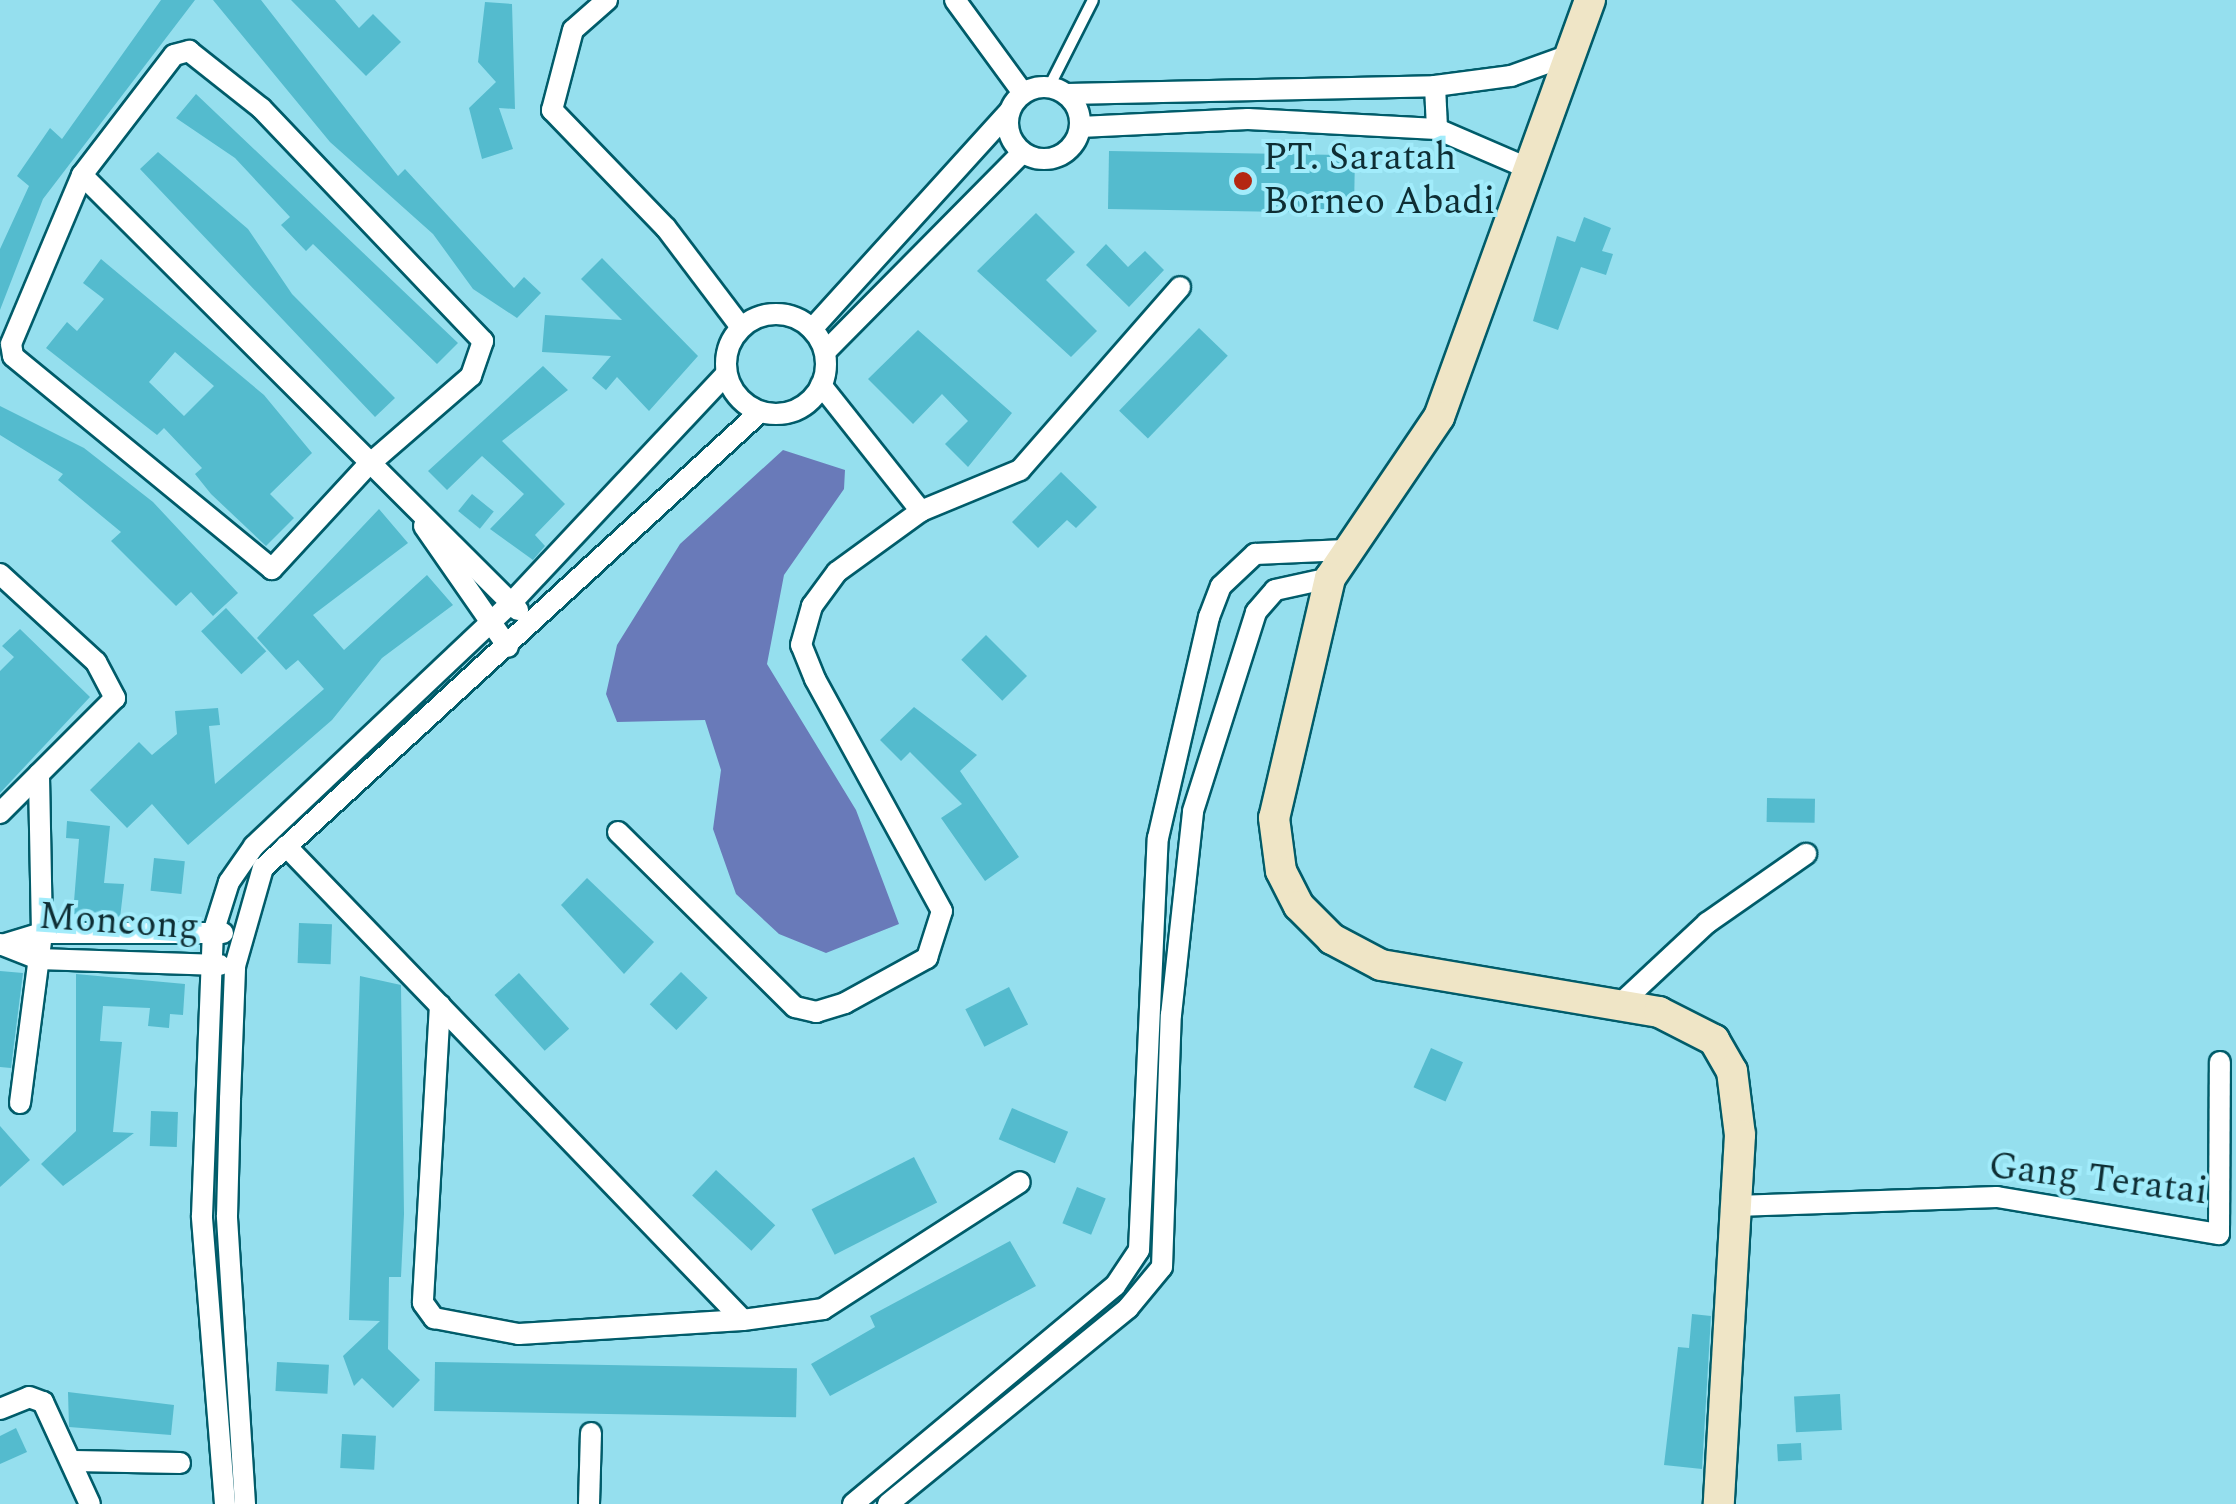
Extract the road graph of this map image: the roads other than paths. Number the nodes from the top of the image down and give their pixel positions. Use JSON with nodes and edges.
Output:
{"nodes":[{"id":1,"x":606,"y":0,"type":"edge"},
{"id":2,"x":955,"y":0,"type":"edge"},
{"id":3,"x":1093,"y":0,"type":"edge"},
{"id":4,"x":1590,"y":0,"type":"edge"},
{"id":5,"x":1572,"y":54,"type":"junction"},
{"id":6,"x":1435,"y":86,"type":"junction"},
{"id":7,"x":1058,"y":90,"type":"junction"},
{"id":8,"x":1023,"y":93,"type":"junction"},
{"id":9,"x":1009,"y":112,"type":"junction"},
{"id":10,"x":1080,"y":127,"type":"junction"},
{"id":11,"x":1437,"y":129,"type":"junction"},
{"id":12,"x":1022,"y":153,"type":"junction"},
{"id":13,"x":1530,"y":169,"type":"junction"},
{"id":14,"x":82,"y":174,"type":"junction"},
{"id":15,"x":1180,"y":287,"type":"dead end"},
{"id":16,"x":741,"y":327,"type":"junction"},
{"id":17,"x":812,"y":329,"type":"junction"},
{"id":18,"x":825,"y":352,"type":"junction"},
{"id":19,"x":726,"y":374,"type":"junction"},
{"id":20,"x":822,"y":385,"type":"junction"},
{"id":21,"x":760,"y":412,"type":"junction"},
{"id":22,"x":366,"y":467,"type":"junction"},
{"id":23,"x":921,"y":511,"type":"junction"},
{"id":24,"x":423,"y":524,"type":"junction"},
{"id":25,"x":1346,"y":550,"type":"junction"},
{"id":26,"x":1330,"y":578,"type":"junction"},
{"id":27,"x":4,"y":585,"type":"edge"},
{"id":28,"x":512,"y":602,"type":"junction"},
{"id":29,"x":528,"y":624,"type":"junction"},
{"id":30,"x":488,"y":625,"type":"junction"},
{"id":31,"x":508,"y":647,"type":"junction"},
{"id":32,"x":1203,"y":650,"type":"junction"},
{"id":33,"x":1237,"y":658,"type":"junction"},
{"id":34,"x":39,"y":774,"type":"junction"},
{"id":35,"x":0,"y":813,"type":"edge"},
{"id":36,"x":618,"y":832,"type":"dead end"},
{"id":37,"x":286,"y":846,"type":"junction"},
{"id":38,"x":1806,"y":854,"type":"dead end"},
{"id":39,"x":241,"y":932,"type":"junction"},
{"id":40,"x":42,"y":933,"type":"junction"},
{"id":41,"x":213,"y":933,"type":"junction"},
{"id":42,"x":1,"y":945,"type":"edge"},
{"id":43,"x":38,"y":959,"type":"junction"},
{"id":44,"x":211,"y":965,"type":"junction"},
{"id":45,"x":234,"y":966,"type":"junction"},
{"id":46,"x":440,"y":1005,"type":"junction"},
{"id":47,"x":1618,"y":1006,"type":"junction"},
{"id":48,"x":2220,"y":1062,"type":"dead end"},
{"id":49,"x":20,"y":1103,"type":"dead end"},
{"id":50,"x":1020,"y":1182,"type":"dead end"},
{"id":51,"x":1736,"y":1206,"type":"junction"},
{"id":52,"x":743,"y":1320,"type":"junction"},
{"id":53,"x":0,"y":1409,"type":"edge"},
{"id":54,"x":591,"y":1433,"type":"dead end"},
{"id":55,"x":74,"y":1461,"type":"junction"},
{"id":56,"x":180,"y":1463,"type":"dead end"},
{"id":57,"x":90,"y":1504,"type":"edge"},
{"id":58,"x":224,"y":1504,"type":"edge"},
{"id":59,"x":244,"y":1504,"type":"edge"},
{"id":60,"x":589,"y":1504,"type":"edge"},
{"id":61,"x":853,"y":1504,"type":"edge"},
{"id":62,"x":888,"y":1504,"type":"edge"},
{"id":63,"x":1719,"y":1504,"type":"edge"}],
"edges":[{"from":1,"to":16,"type":"street"},
{"from":2,"to":8,"type":"street"},
{"from":3,"to":7,"type":"lane"},
{"from":4,"to":5,"type":"street"},
{"from":5,"to":6,"type":"street"},
{"from":5,"to":13,"type":"street"},
{"from":6,"to":7,"type":"street"},
{"from":6,"to":11,"type":"street"},
{"from":7,"to":8,"type":"street"},
{"from":7,"to":10,"type":"street"},
{"from":8,"to":9,"type":"street"},
{"from":9,"to":12,"type":"street"},
{"from":9,"to":17,"type":"street"},
{"from":10,"to":11,"type":"street"},
{"from":10,"to":12,"type":"street"},
{"from":11,"to":13,"type":"street"},
{"from":12,"to":18,"type":"street"},
{"from":13,"to":25,"type":"street"},
{"from":14,"to":22,"type":"street"},
{"from":14,"to":22,"type":"street"},
{"from":14,"to":22,"type":"street"},
{"from":15,"to":23,"type":"street"},
{"from":16,"to":17,"type":"street"},
{"from":16,"to":19,"type":"street"},
{"from":17,"to":18,"type":"street"},
{"from":18,"to":20,"type":"street"},
{"from":19,"to":21,"type":"street"},
{"from":19,"to":28,"type":"street"},
{"from":20,"to":21,"type":"street"},
{"from":20,"to":23,"type":"street"},
{"from":21,"to":29,"type":"street"},
{"from":22,"to":24,"type":"street"},
{"from":23,"to":36,"type":"street"},
{"from":24,"to":28,"type":"street"},
{"from":24,"to":30,"type":"street"},
{"from":25,"to":26,"type":"street"},
{"from":25,"to":32,"type":"street"},
{"from":26,"to":33,"type":"street"},
{"from":26,"to":47,"type":"street"},
{"from":27,"to":34,"type":"street"},
{"from":28,"to":29,"type":"street"},
{"from":28,"to":30,"type":"street"},
{"from":29,"to":31,"type":"street"},
{"from":30,"to":31,"type":"street"},
{"from":30,"to":41,"type":"street"},
{"from":31,"to":37,"type":"street"},
{"from":32,"to":33,"type":"street"},
{"from":32,"to":61,"type":"street"},
{"from":33,"to":62,"type":"street"},
{"from":34,"to":35,"type":"street"},
{"from":34,"to":40,"type":"street"},
{"from":37,"to":39,"type":"street"},
{"from":37,"to":46,"type":"street"},
{"from":38,"to":47,"type":"street"},
{"from":39,"to":41,"type":"street"},
{"from":39,"to":45,"type":"street"},
{"from":40,"to":41,"type":"street"},
{"from":40,"to":42,"type":"street"},
{"from":40,"to":43,"type":"street"},
{"from":41,"to":44,"type":"street"},
{"from":42,"to":43,"type":"street","name":"Moncong"},
{"from":43,"to":44,"type":"street","name":"Moncong"},
{"from":43,"to":49,"type":"street"},
{"from":44,"to":45,"type":"street","name":"Moncong"},
{"from":44,"to":58,"type":"street"},
{"from":45,"to":59,"type":"street"},
{"from":46,"to":52,"type":"street"},
{"from":46,"to":52,"type":"street"},
{"from":47,"to":51,"type":"street"},
{"from":48,"to":51,"type":"street","name":"Gang Teratai"},
{"from":50,"to":52,"type":"street"},
{"from":51,"to":63,"type":"street"},
{"from":53,"to":55,"type":"street"},
{"from":54,"to":60,"type":"street"},
{"from":55,"to":56,"type":"street"},
{"from":55,"to":57,"type":"street"}]}
